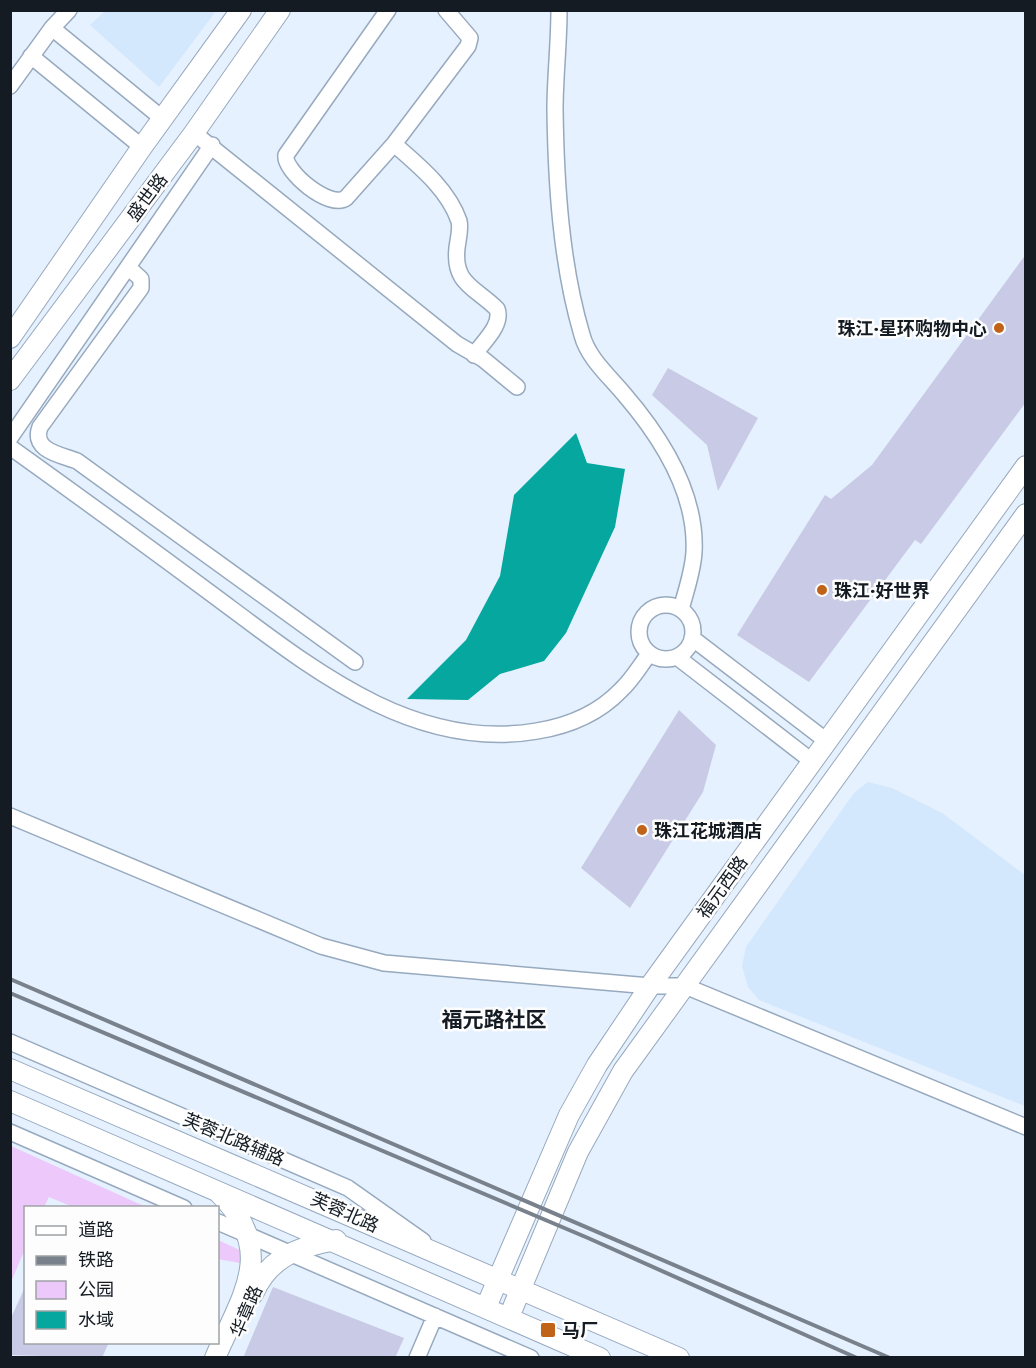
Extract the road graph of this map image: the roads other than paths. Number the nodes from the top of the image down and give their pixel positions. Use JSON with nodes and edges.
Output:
{"nodes":[{"id":1,"x":69,"y":10,"type":"edge"},
{"id":2,"x":241,"y":10,"type":"edge"},
{"id":3,"x":280,"y":10,"type":"edge"},
{"id":4,"x":388,"y":10,"type":"edge"},
{"id":5,"x":446,"y":10,"type":"edge"},
{"id":6,"x":560,"y":10,"type":"edge"},
{"id":7,"x":52,"y":28,"type":"junction"},
{"id":8,"x":31,"y":56,"type":"junction"},
{"id":9,"x":10,"y":86,"type":"edge"},
{"id":10,"x":163,"y":119,"type":"junction"},
{"id":11,"x":194,"y":133,"type":"junction"},
{"id":12,"x":394,"y":144,"type":"junction"},
{"id":13,"x":212,"y":145,"type":"junction"},
{"id":14,"x":142,"y":147,"type":"junction"},
{"id":15,"x":128,"y":267,"type":"junction"},
{"id":16,"x":10,"y":338,"type":"edge"},
{"id":17,"x":474,"y":355,"type":"junction"},
{"id":18,"x":10,"y":380,"type":"edge"},
{"id":19,"x":517,"y":387,"type":"dead end"},
{"id":20,"x":10,"y":438,"type":"edge"},
{"id":21,"x":10,"y":447,"type":"edge"},
{"id":22,"x":1026,"y":466,"type":"edge"},
{"id":23,"x":1026,"y":514,"type":"edge"},
{"id":24,"x":681,"y":609,"type":"junction"},
{"id":25,"x":692,"y":638,"type":"junction"},
{"id":26,"x":649,"y":654,"type":"junction"},
{"id":27,"x":677,"y":657,"type":"junction"},
{"id":28,"x":355,"y":662,"type":"dead end"},
{"id":29,"x":828,"y":742,"type":"junction"},
{"id":30,"x":813,"y":762,"type":"junction"},
{"id":31,"x":10,"y":816,"type":"edge"},
{"id":32,"x":650,"y":986,"type":"junction"},
{"id":33,"x":685,"y":986,"type":"junction"},
{"id":34,"x":10,"y":1042,"type":"edge"},
{"id":35,"x":10,"y":1069,"type":"edge"},
{"id":36,"x":10,"y":1101,"type":"edge"},
{"id":37,"x":1026,"y":1127,"type":"edge"},
{"id":38,"x":10,"y":1132,"type":"edge"},
{"id":39,"x":214,"y":1189,"type":"junction"},
{"id":40,"x":179,"y":1206,"type":"edge"},
{"id":41,"x":219,"y":1222,"type":"edge"},
{"id":42,"x":246,"y":1234,"type":"junction"},
{"id":43,"x":336,"y":1240,"type":"junction"},
{"id":44,"x":292,"y":1253,"type":"junction"},
{"id":45,"x":445,"y":1256,"type":"junction"},
{"id":46,"x":498,"y":1279,"type":"junction"},
{"id":47,"x":521,"y":1289,"type":"junction"},
{"id":48,"x":486,"y":1307,"type":"junction"},
{"id":49,"x":435,"y":1316,"type":"junction"},
{"id":50,"x":509,"y":1317,"type":"junction"},
{"id":51,"x":215,"y":1358,"type":"edge"},
{"id":52,"x":227,"y":1358,"type":"edge"},
{"id":53,"x":417,"y":1358,"type":"edge"},
{"id":54,"x":531,"y":1358,"type":"edge"},
{"id":55,"x":600,"y":1358,"type":"edge"},
{"id":56,"x":679,"y":1358,"type":"edge"}],
"edges":[{"from":1,"to":7,"type":"street"},
{"from":2,"to":10,"type":"main road","name":"盛世路"},
{"from":3,"to":11,"type":"main road","name":"盛世路"},
{"from":4,"to":12,"type":"street"},
{"from":5,"to":12,"type":"street"},
{"from":6,"to":24,"type":"street"},
{"from":7,"to":8,"type":"street"},
{"from":7,"to":10,"type":"street"},
{"from":8,"to":9,"type":"street"},
{"from":8,"to":14,"type":"street"},
{"from":10,"to":14,"type":"main road","name":"盛世路"},
{"from":11,"to":13,"type":"street"},
{"from":11,"to":18,"type":"main road","name":"盛世路"},
{"from":12,"to":17,"type":"street"},
{"from":13,"to":15,"type":"street"},
{"from":13,"to":17,"type":"street"},
{"from":14,"to":16,"type":"main road","name":"盛世路"},
{"from":15,"to":20,"type":"street"},
{"from":15,"to":28,"type":"street"},
{"from":17,"to":19,"type":"street"},
{"from":21,"to":26,"type":"street"},
{"from":22,"to":29,"type":"main road","name":"福元西路"},
{"from":23,"to":33,"type":"main road","name":"福元西路"},
{"from":24,"to":25,"type":"street"},
{"from":24,"to":26,"type":"street"},
{"from":25,"to":27,"type":"street"},
{"from":25,"to":29,"type":"street"},
{"from":26,"to":27,"type":"street"},
{"from":27,"to":30,"type":"street"},
{"from":29,"to":30,"type":"main road","name":"福元西路"},
{"from":30,"to":32,"type":"main road","name":"福元西路"},
{"from":31,"to":32,"type":"street"},
{"from":32,"to":33,"type":"street"},
{"from":32,"to":46,"type":"main road","name":"福元西路"},
{"from":33,"to":37,"type":"street"},
{"from":33,"to":47,"type":"main road","name":"福元西路"},
{"from":34,"to":45,"type":"street","name":"芙蓉北路辅路"},
{"from":35,"to":45,"type":"main road","name":"芙蓉北路"},
{"from":36,"to":39,"type":"main road","name":"芙蓉北路"},
{"from":38,"to":40,"type":"street"},
{"from":39,"to":42,"type":"main road","name":"华章路"},
{"from":39,"to":43,"type":"main road","name":"芙蓉北路"},
{"from":41,"to":42,"type":"street"},
{"from":42,"to":44,"type":"street"},
{"from":42,"to":51,"type":"main road","name":"华章路"},
{"from":43,"to":44,"type":"main road","name":"华章路"},
{"from":43,"to":48,"type":"main road","name":"芙蓉北路"},
{"from":44,"to":49,"type":"street"},
{"from":44,"to":52,"type":"main road","name":"华章路"},
{"from":45,"to":46,"type":"main road","name":"芙蓉北路"},
{"from":46,"to":47,"type":"main road","name":"芙蓉北路"},
{"from":46,"to":48,"type":"main road","name":"福元西路"},
{"from":47,"to":50,"type":"main road","name":"福元西路"},
{"from":47,"to":56,"type":"main road","name":"芙蓉北路"},
{"from":48,"to":50,"type":"main road","name":"芙蓉北路"},
{"from":49,"to":53,"type":"street"},
{"from":49,"to":54,"type":"street"},
{"from":50,"to":55,"type":"main road","name":"芙蓉北路"}]}
